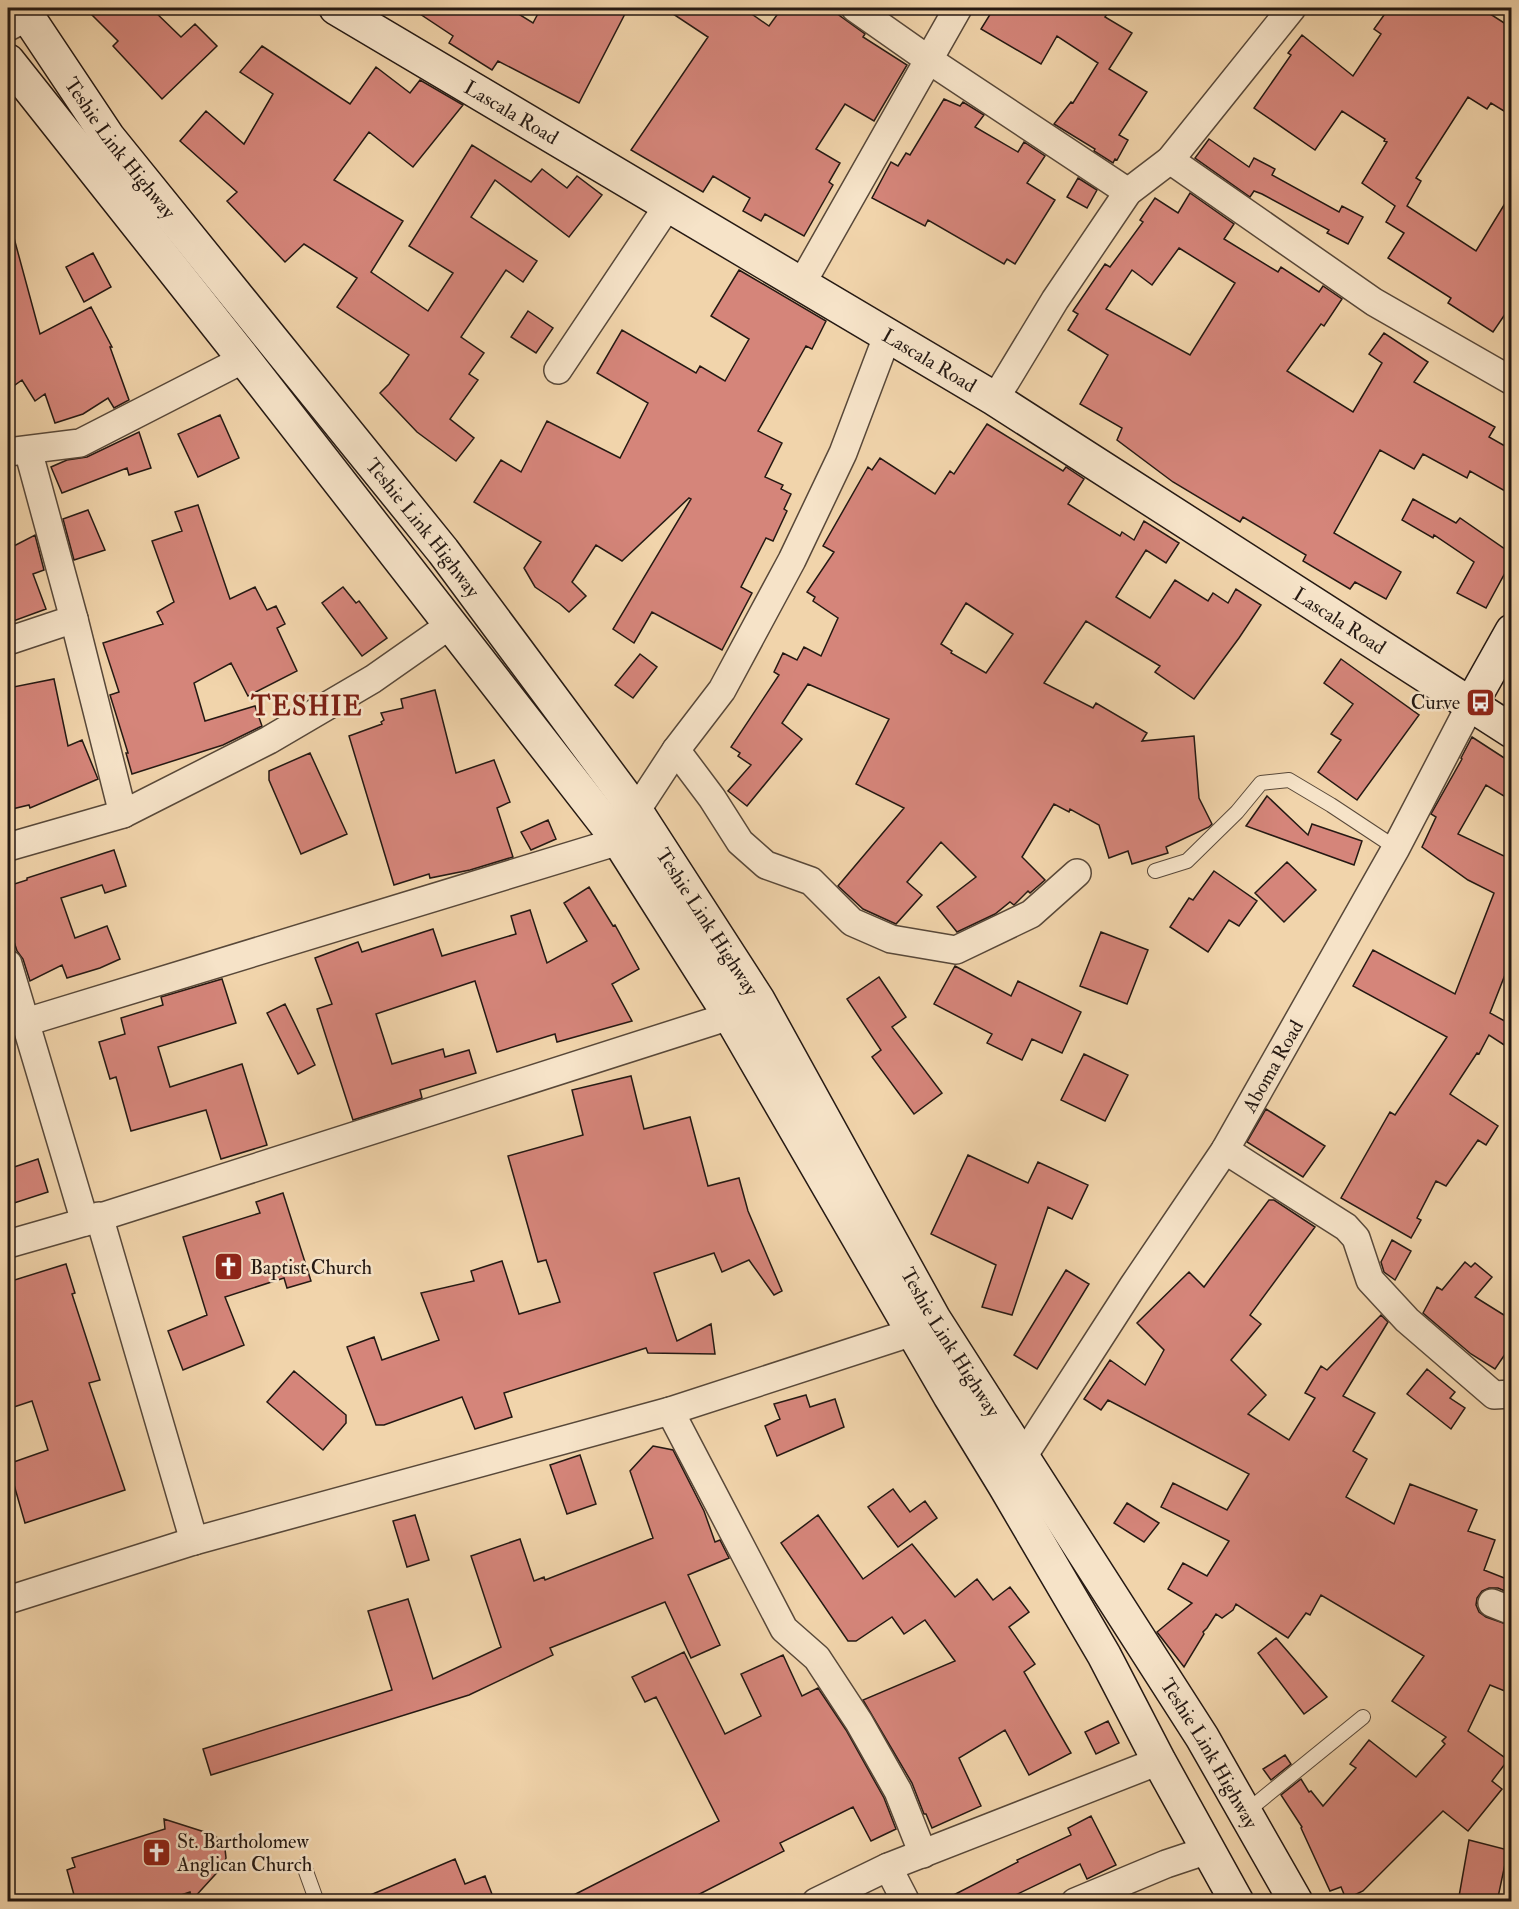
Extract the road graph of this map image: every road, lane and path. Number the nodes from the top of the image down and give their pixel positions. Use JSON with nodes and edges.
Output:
{"nodes":[{"id":1,"x":336,"y":8,"type":"edge"},
{"id":2,"x":855,"y":8,"type":"edge"},
{"id":3,"x":958,"y":8,"type":"edge"},
{"id":4,"x":1292,"y":8,"type":"edge"},
{"id":5,"x":19,"y":17,"type":"edge"},
{"id":6,"x":929,"y":60,"type":"junction"},
{"id":7,"x":8,"y":61,"type":"edge"},
{"id":8,"x":1170,"y":160,"type":"junction"},
{"id":9,"x":1128,"y":192,"type":"junction"},
{"id":10,"x":669,"y":204,"type":"junction"},
{"id":11,"x":802,"y":283,"type":"junction"},
{"id":12,"x":888,"y":334,"type":"junction"},
{"id":13,"x":244,"y":359,"type":"junction"},
{"id":14,"x":558,"y":370,"type":"dead end"},
{"id":15,"x":1512,"y":381,"type":"edge"},
{"id":16,"x":995,"y":399,"type":"junction"},
{"id":17,"x":18,"y":451,"type":"edge"},
{"id":18,"x":74,"y":619,"type":"junction"},
{"id":19,"x":450,"y":625,"type":"junction"},
{"id":20,"x":1512,"y":631,"type":"edge"},
{"id":21,"x":8,"y":641,"type":"edge"},
{"id":22,"x":1470,"y":704,"type":"junction"},
{"id":23,"x":1512,"y":731,"type":"edge"},
{"id":24,"x":676,"y":750,"type":"junction"},
{"id":25,"x":636,"y":811,"type":"junction"},
{"id":26,"x":123,"y":814,"type":"junction"},
{"id":27,"x":619,"y":841,"type":"junction"},
{"id":28,"x":8,"y":847,"type":"edge"},
{"id":29,"x":1396,"y":848,"type":"junction"},
{"id":30,"x":1155,"y":871,"type":"dead end"},
{"id":31,"x":1077,"y":873,"type":"dead end"},
{"id":32,"x":8,"y":964,"type":"edge"},
{"id":33,"x":730,"y":1016,"type":"junction"},
{"id":34,"x":26,"y":1022,"type":"junction"},
{"id":35,"x":1225,"y":1150,"type":"junction"},
{"id":36,"x":92,"y":1219,"type":"junction"},
{"id":37,"x":8,"y":1244,"type":"edge"},
{"id":38,"x":913,"y":1332,"type":"junction"},
{"id":39,"x":1512,"y":1394,"type":"edge"},
{"id":40,"x":670,"y":1411,"type":"junction"},
{"id":41,"x":1022,"y":1456,"type":"junction"},
{"id":42,"x":1005,"y":1486,"type":"junction"},
{"id":43,"x":194,"y":1541,"type":"junction"},
{"id":44,"x":8,"y":1600,"type":"edge"},
{"id":45,"x":1363,"y":1717,"type":"dead end"},
{"id":46,"x":1159,"y":1761,"type":"junction"},
{"id":47,"x":1246,"y":1812,"type":"junction"},
{"id":48,"x":1208,"y":1850,"type":"junction"},
{"id":49,"x":923,"y":1854,"type":"junction"},
{"id":50,"x":304,"y":1866,"type":"dead end"},
{"id":51,"x":888,"y":1867,"type":"junction"},
{"id":52,"x":318,"y":1902,"type":"edge"},
{"id":53,"x":816,"y":1902,"type":"edge"},
{"id":54,"x":906,"y":1902,"type":"edge"},
{"id":55,"x":1074,"y":1902,"type":"edge"},
{"id":56,"x":1237,"y":1902,"type":"edge"},
{"id":57,"x":1296,"y":1902,"type":"edge"}],
"edges":[{"from":1,"to":10,"type":"main road","name":"Lascala Road"},
{"from":2,"to":6,"type":"street"},
{"from":3,"to":6,"type":"street"},
{"from":4,"to":8,"type":"street"},
{"from":5,"to":25,"type":"main road","name":"Teshie Link Highway"},
{"from":6,"to":9,"type":"street"},
{"from":6,"to":11,"type":"street"},
{"from":7,"to":13,"type":"main road","name":"Teshie Link Highway"},
{"from":8,"to":9,"type":"street"},
{"from":8,"to":15,"type":"street"},
{"from":9,"to":16,"type":"street"},
{"from":10,"to":11,"type":"main road","name":"Lascala Road"},
{"from":10,"to":14,"type":"street"},
{"from":11,"to":12,"type":"main road","name":"Lascala Road"},
{"from":12,"to":16,"type":"main road","name":"Lascala Road"},
{"from":12,"to":24,"type":"street"},
{"from":13,"to":17,"type":"street"},
{"from":13,"to":19,"type":"main road","name":"Teshie Link Highway"},
{"from":16,"to":22,"type":"main road","name":"Lascala Road"},
{"from":17,"to":18,"type":"street"},
{"from":18,"to":21,"type":"street"},
{"from":18,"to":26,"type":"street"},
{"from":19,"to":26,"type":"street"},
{"from":19,"to":27,"type":"main road","name":"Teshie Link Highway"},
{"from":20,"to":22,"type":"main road","name":"Aboma Road"},
{"from":22,"to":23,"type":"main road","name":"Lascala Road"},
{"from":22,"to":29,"type":"street","name":"Aboma Road"},
{"from":24,"to":25,"type":"street"},
{"from":24,"to":31,"type":"street"},
{"from":25,"to":41,"type":"main road","name":"Teshie Link Highway"},
{"from":26,"to":28,"type":"street"},
{"from":27,"to":33,"type":"main road","name":"Teshie Link Highway"},
{"from":27,"to":34,"type":"street"},
{"from":29,"to":30,"type":"lane"},
{"from":29,"to":35,"type":"street","name":"Aboma Road"},
{"from":32,"to":34,"type":"street"},
{"from":33,"to":36,"type":"street"},
{"from":33,"to":38,"type":"main road","name":"Teshie Link Highway"},
{"from":34,"to":36,"type":"street"},
{"from":35,"to":39,"type":"street"},
{"from":35,"to":41,"type":"street","name":"Aboma Road"},
{"from":36,"to":37,"type":"street"},
{"from":36,"to":43,"type":"street"},
{"from":38,"to":40,"type":"street"},
{"from":38,"to":42,"type":"main road","name":"Teshie Link Highway"},
{"from":40,"to":43,"type":"street"},
{"from":40,"to":49,"type":"street"},
{"from":41,"to":42,"type":"street","name":"Aboma Road"},
{"from":41,"to":47,"type":"main road","name":"Teshie Link Highway"},
{"from":42,"to":46,"type":"main road","name":"Teshie Link Highway"},
{"from":43,"to":44,"type":"street"},
{"from":45,"to":47,"type":"lane"},
{"from":46,"to":48,"type":"main road","name":"Teshie Link Highway"},
{"from":46,"to":49,"type":"street"},
{"from":47,"to":57,"type":"main road","name":"Teshie Link Highway"},
{"from":48,"to":55,"type":"street"},
{"from":48,"to":56,"type":"main road","name":"Teshie Link Highway"},
{"from":49,"to":51,"type":"street"},
{"from":50,"to":52,"type":"lane"},
{"from":51,"to":53,"type":"street"},
{"from":51,"to":54,"type":"street"}]}
